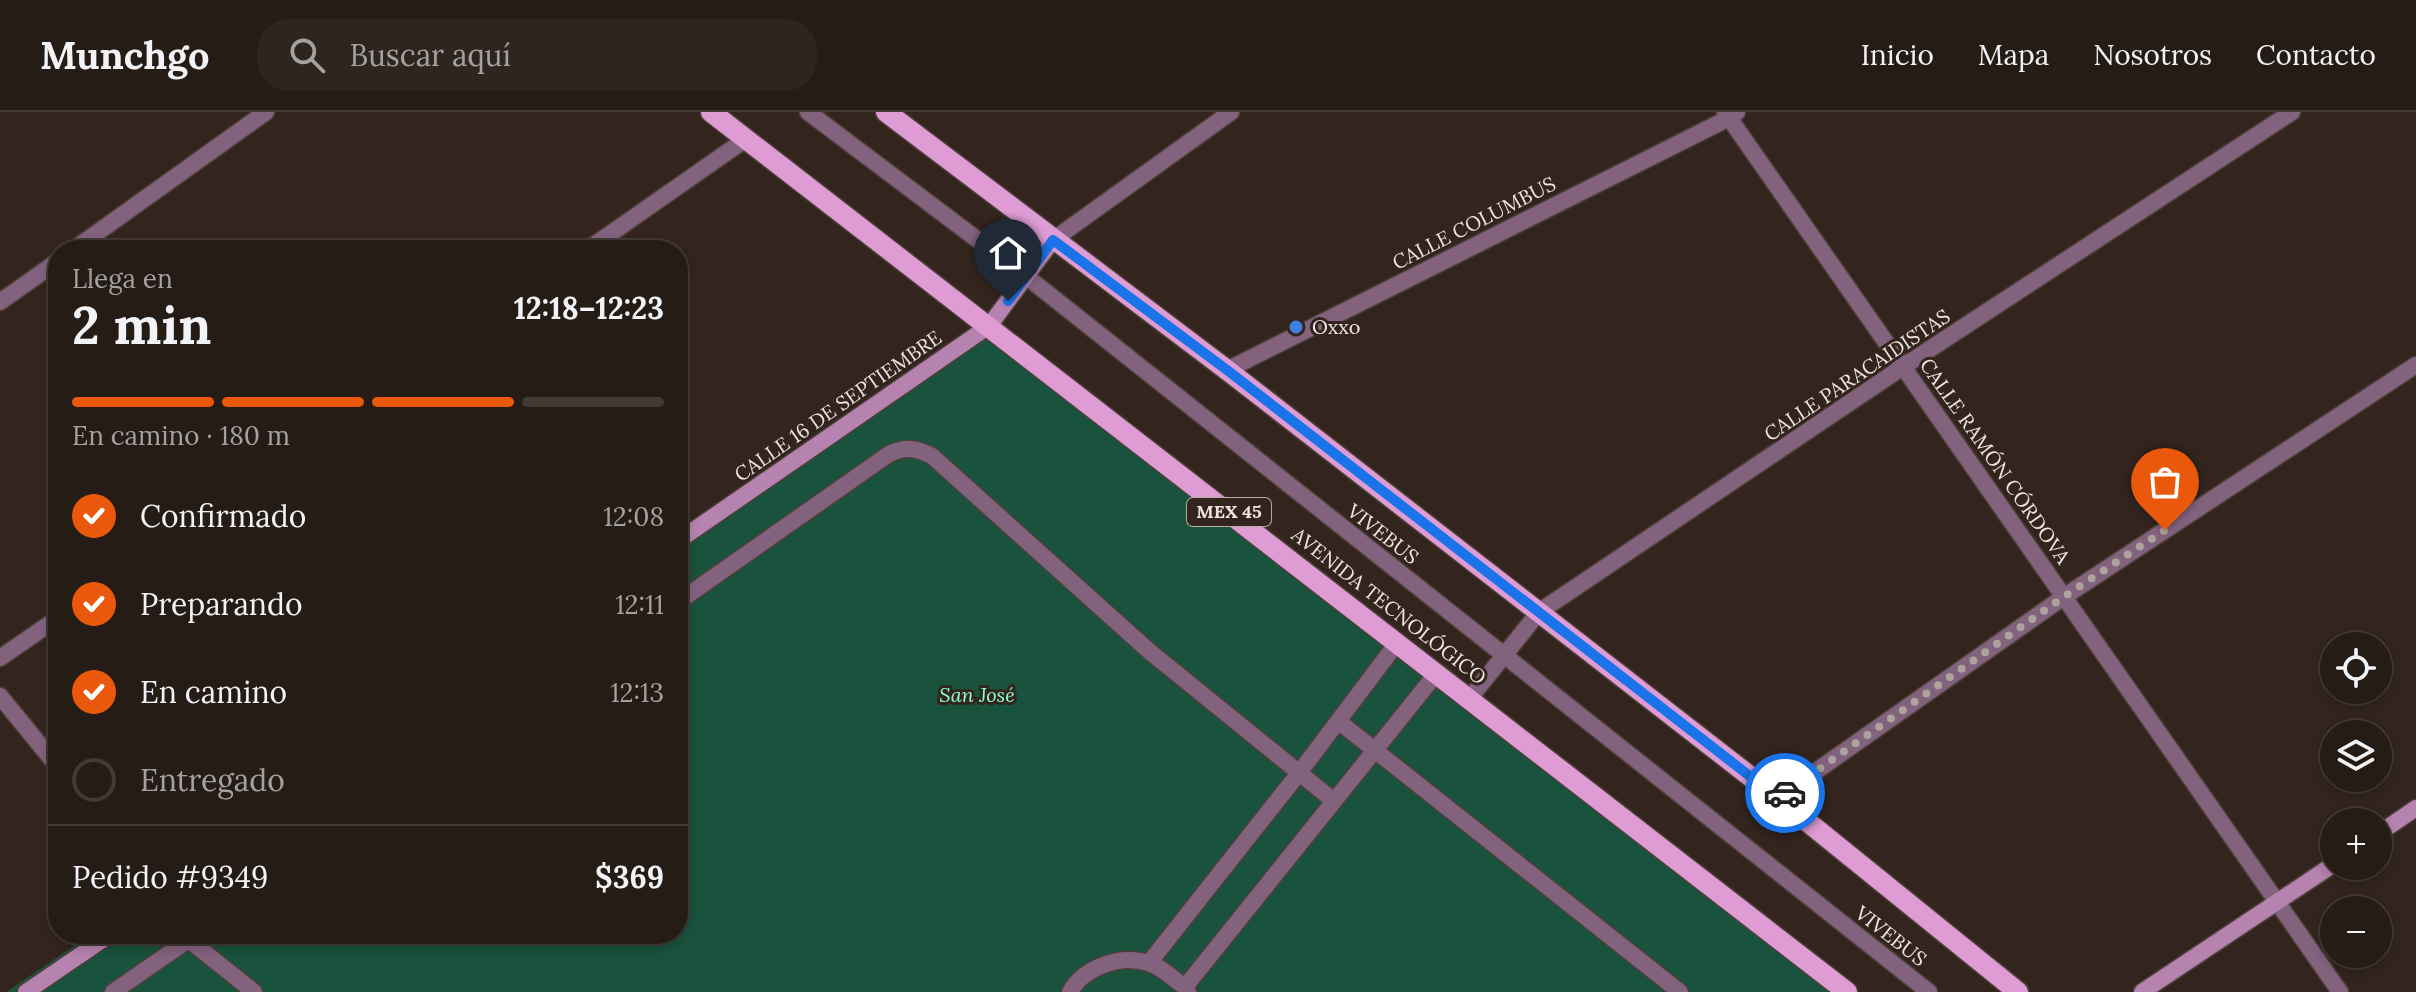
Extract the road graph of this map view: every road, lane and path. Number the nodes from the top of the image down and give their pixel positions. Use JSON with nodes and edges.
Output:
{"nodes":[{"id":1,"x":266,"y":112,"type":"edge"},
{"id":2,"x":711,"y":112,"type":"edge"},
{"id":3,"x":808,"y":112,"type":"edge"},
{"id":4,"x":886,"y":112,"type":"edge"},
{"id":5,"x":1231,"y":112,"type":"edge"},
{"id":6,"x":2292,"y":112,"type":"edge"},
{"id":7,"x":1730,"y":114,"type":"edge"},
{"id":8,"x":746,"y":139,"type":"junction"},
{"id":9,"x":87,"y":240,"type":"edge"},
{"id":10,"x":601,"y":240,"type":"edge"},
{"id":11,"x":1053,"y":240,"type":"junction"},
{"id":12,"x":48,"y":268,"type":"edge"},
{"id":13,"x":1027,"y":277,"type":"junction"},
{"id":14,"x":0,"y":302,"type":"edge"},
{"id":15,"x":989,"y":326,"type":"junction"},
{"id":16,"x":2416,"y":365,"type":"edge"},
{"id":17,"x":1904,"y":366,"type":"junction"},
{"id":18,"x":1227,"y":370,"type":"junction"},
{"id":19,"x":688,"y":534,"type":"edge"},
{"id":20,"x":688,"y":595,"type":"edge"},
{"id":21,"x":2065,"y":596,"type":"junction"},
{"id":22,"x":1539,"y":612,"type":"junction"},
{"id":23,"x":48,"y":625,"type":"edge"},
{"id":24,"x":1397,"y":643,"type":"junction"},
{"id":25,"x":1505,"y":656,"type":"junction"},
{"id":26,"x":0,"y":658,"type":"edge"},
{"id":27,"x":1436,"y":674,"type":"junction"},
{"id":28,"x":0,"y":696,"type":"edge"},
{"id":29,"x":1469,"y":699,"type":"junction"},
{"id":30,"x":1338,"y":721,"type":"junction"},
{"id":31,"x":1375,"y":750,"type":"junction"},
{"id":32,"x":48,"y":755,"type":"edge"},
{"id":33,"x":1299,"y":773,"type":"junction"},
{"id":34,"x":1778,"y":798,"type":"junction"},
{"id":35,"x":1334,"y":801,"type":"junction"},
{"id":36,"x":2416,"y":808,"type":"edge"},
{"id":37,"x":2392,"y":824,"type":"edge"},
{"id":38,"x":2320,"y":874,"type":"edge"},
{"id":39,"x":2278,"y":902,"type":"junction"},
{"id":40,"x":96,"y":944,"type":"edge"},
{"id":41,"x":183,"y":944,"type":"edge"},
{"id":42,"x":201,"y":944,"type":"edge"},
{"id":43,"x":1149,"y":963,"type":"junction"},
{"id":44,"x":1186,"y":990,"type":"edge"},
{"id":45,"x":26,"y":992,"type":"edge"},
{"id":46,"x":113,"y":992,"type":"edge"},
{"id":47,"x":254,"y":992,"type":"edge"},
{"id":48,"x":1070,"y":992,"type":"edge"},
{"id":49,"x":1680,"y":992,"type":"edge"},
{"id":50,"x":1847,"y":992,"type":"edge"},
{"id":51,"x":1929,"y":992,"type":"edge"},
{"id":52,"x":2018,"y":992,"type":"edge"},
{"id":53,"x":2142,"y":992,"type":"edge"},
{"id":54,"x":2340,"y":992,"type":"edge"}],
"edges":[{"from":1,"to":9,"type":"street"},
{"from":2,"to":8,"type":"main road","name":"AVENIDA TECNOLÓGICO","number":"MEX 45"},
{"from":3,"to":13,"type":"street","name":"VIVEBUS"},
{"from":4,"to":11,"type":"main road"},
{"from":5,"to":11,"type":"street","name":"CALLE 16 DE SEPTIEMBRE"},
{"from":6,"to":17,"type":"street","name":"CALLE PARACAIDISTAS"},
{"from":7,"to":17,"type":"street","name":"CALLE RAMÓN CÓRDOVA"},
{"from":7,"to":18,"type":"street","name":"CALLE COLUMBUS"},
{"from":8,"to":10,"type":"street"},
{"from":8,"to":15,"type":"main road","name":"AVENIDA TECNOLÓGICO","number":"MEX 45"},
{"from":11,"to":13,"type":"main road","name":"CALLE 16 DE SEPTIEMBRE"},
{"from":11,"to":18,"type":"main road"},
{"from":12,"to":14,"type":"street"},
{"from":13,"to":15,"type":"main road","name":"CALLE 16 DE SEPTIEMBRE"},
{"from":13,"to":25,"type":"street","name":"VIVEBUS"},
{"from":15,"to":19,"type":"main road","name":"CALLE 16 DE SEPTIEMBRE"},
{"from":15,"to":24,"type":"main road","name":"AVENIDA TECNOLÓGICO","number":"MEX 45"},
{"from":16,"to":21,"type":"street"},
{"from":17,"to":21,"type":"street","name":"CALLE RAMÓN CÓRDOVA"},
{"from":17,"to":22,"type":"street","name":"CALLE PARACAIDISTAS"},
{"from":18,"to":22,"type":"main road"},
{"from":20,"to":33,"type":"street"},
{"from":21,"to":34,"type":"street"},
{"from":21,"to":39,"type":"street","name":"CALLE RAMÓN CÓRDOVA"},
{"from":22,"to":25,"type":"street","name":"CALLE PARACAIDISTAS"},
{"from":22,"to":34,"type":"main road"},
{"from":23,"to":26,"type":"street"},
{"from":24,"to":27,"type":"main road","name":"AVENIDA TECNOLÓGICO","number":"MEX 45"},
{"from":24,"to":30,"type":"street"},
{"from":25,"to":29,"type":"street","name":"CALLE PARACAIDISTAS"},
{"from":25,"to":51,"type":"street","name":"VIVEBUS"},
{"from":27,"to":29,"type":"main road","name":"AVENIDA TECNOLÓGICO","number":"MEX 45"},
{"from":27,"to":31,"type":"street"},
{"from":28,"to":32,"type":"street"},
{"from":29,"to":50,"type":"main road","name":"AVENIDA TECNOLÓGICO","number":"MEX 45"},
{"from":30,"to":31,"type":"street"},
{"from":30,"to":33,"type":"street"},
{"from":31,"to":35,"type":"street"},
{"from":31,"to":49,"type":"street"},
{"from":33,"to":35,"type":"street"},
{"from":33,"to":43,"type":"street"},
{"from":34,"to":52,"type":"main road"},
{"from":35,"to":44,"type":"street"},
{"from":36,"to":37,"type":"main road"},
{"from":38,"to":39,"type":"main road"},
{"from":39,"to":53,"type":"main road"},
{"from":39,"to":54,"type":"street","name":"CALLE RAMÓN CÓRDOVA"},
{"from":40,"to":45,"type":"main road"},
{"from":41,"to":46,"type":"street"},
{"from":42,"to":47,"type":"street"},
{"from":43,"to":44,"type":"street"},
{"from":43,"to":48,"type":"street"}]}
